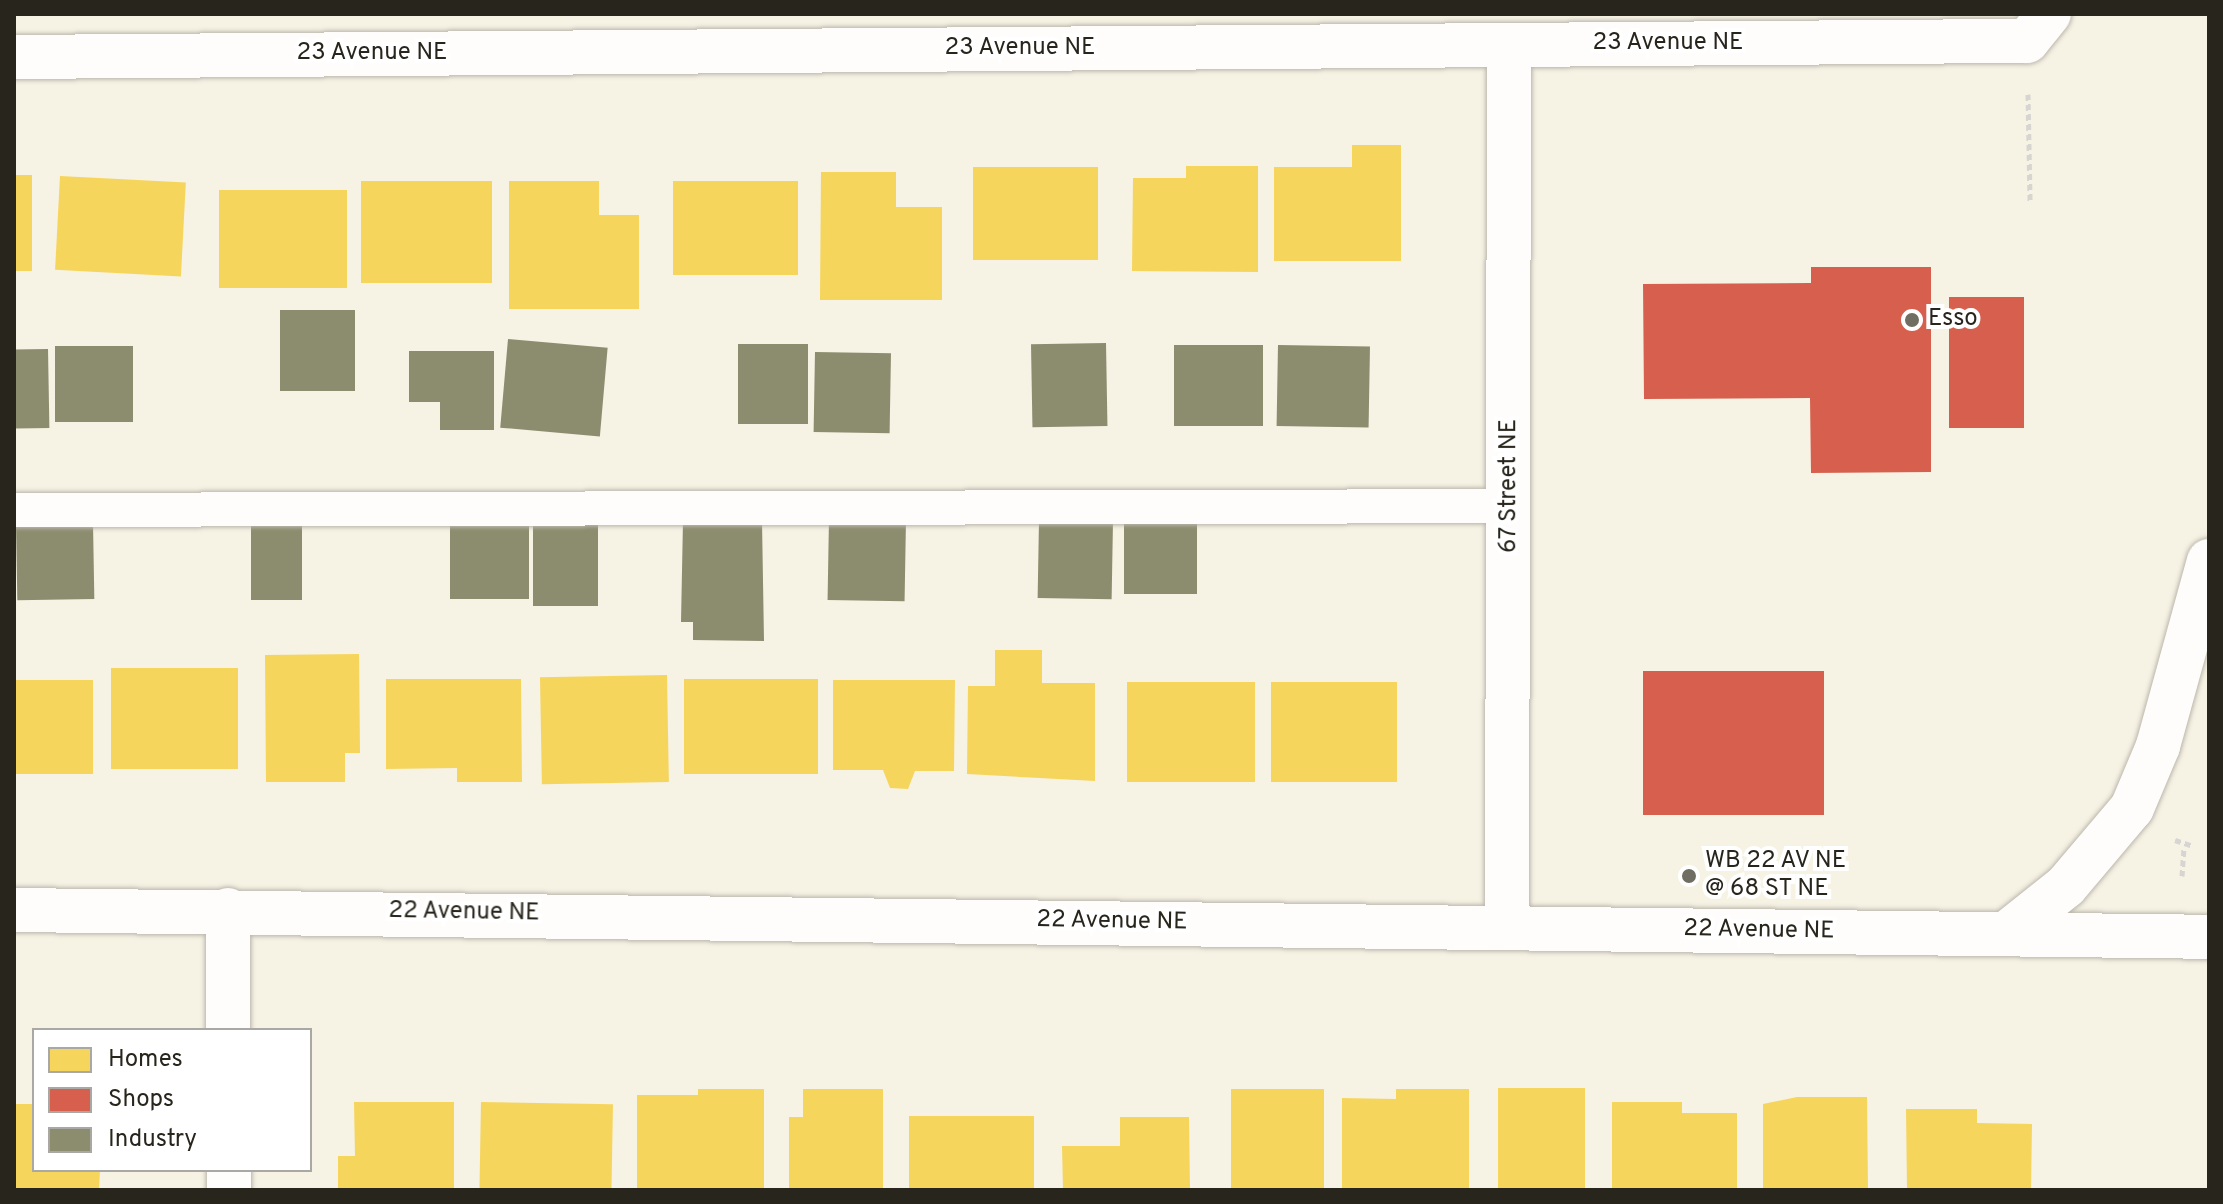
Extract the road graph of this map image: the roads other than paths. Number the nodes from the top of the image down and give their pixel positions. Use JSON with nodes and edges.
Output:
{"nodes":[{"id":1,"x":2038,"y":27,"type":"edge"},
{"id":2,"x":1509,"y":45,"type":"junction"},
{"id":3,"x":14,"y":57,"type":"edge"},
{"id":4,"x":1510,"y":506,"type":"junction"},
{"id":5,"x":14,"y":510,"type":"edge"},
{"id":6,"x":2209,"y":561,"type":"edge"},
{"id":7,"x":14,"y":910,"type":"edge"},
{"id":8,"x":228,"y":910,"type":"junction"},
{"id":9,"x":1507,"y":928,"type":"junction"},
{"id":10,"x":2007,"y":933,"type":"junction"},
{"id":11,"x":2209,"y":937,"type":"edge"},
{"id":12,"x":228,"y":1028,"type":"edge"}],
"edges":[{"from":1,"to":2,"type":"street","name":"23 Avenue NE"},
{"from":2,"to":3,"type":"street","name":"23 Avenue NE"},
{"from":2,"to":4,"type":"street","name":"67 Street NE"},
{"from":4,"to":5,"type":"lane"},
{"from":4,"to":9,"type":"street","name":"67 Street NE"},
{"from":6,"to":10,"type":"street"},
{"from":7,"to":8,"type":"street","name":"22 Avenue NE"},
{"from":8,"to":9,"type":"street","name":"22 Avenue NE"},
{"from":8,"to":12,"type":"street"},
{"from":9,"to":10,"type":"street","name":"22 Avenue NE"},
{"from":10,"to":11,"type":"street","name":"22 Avenue NE"}]}
